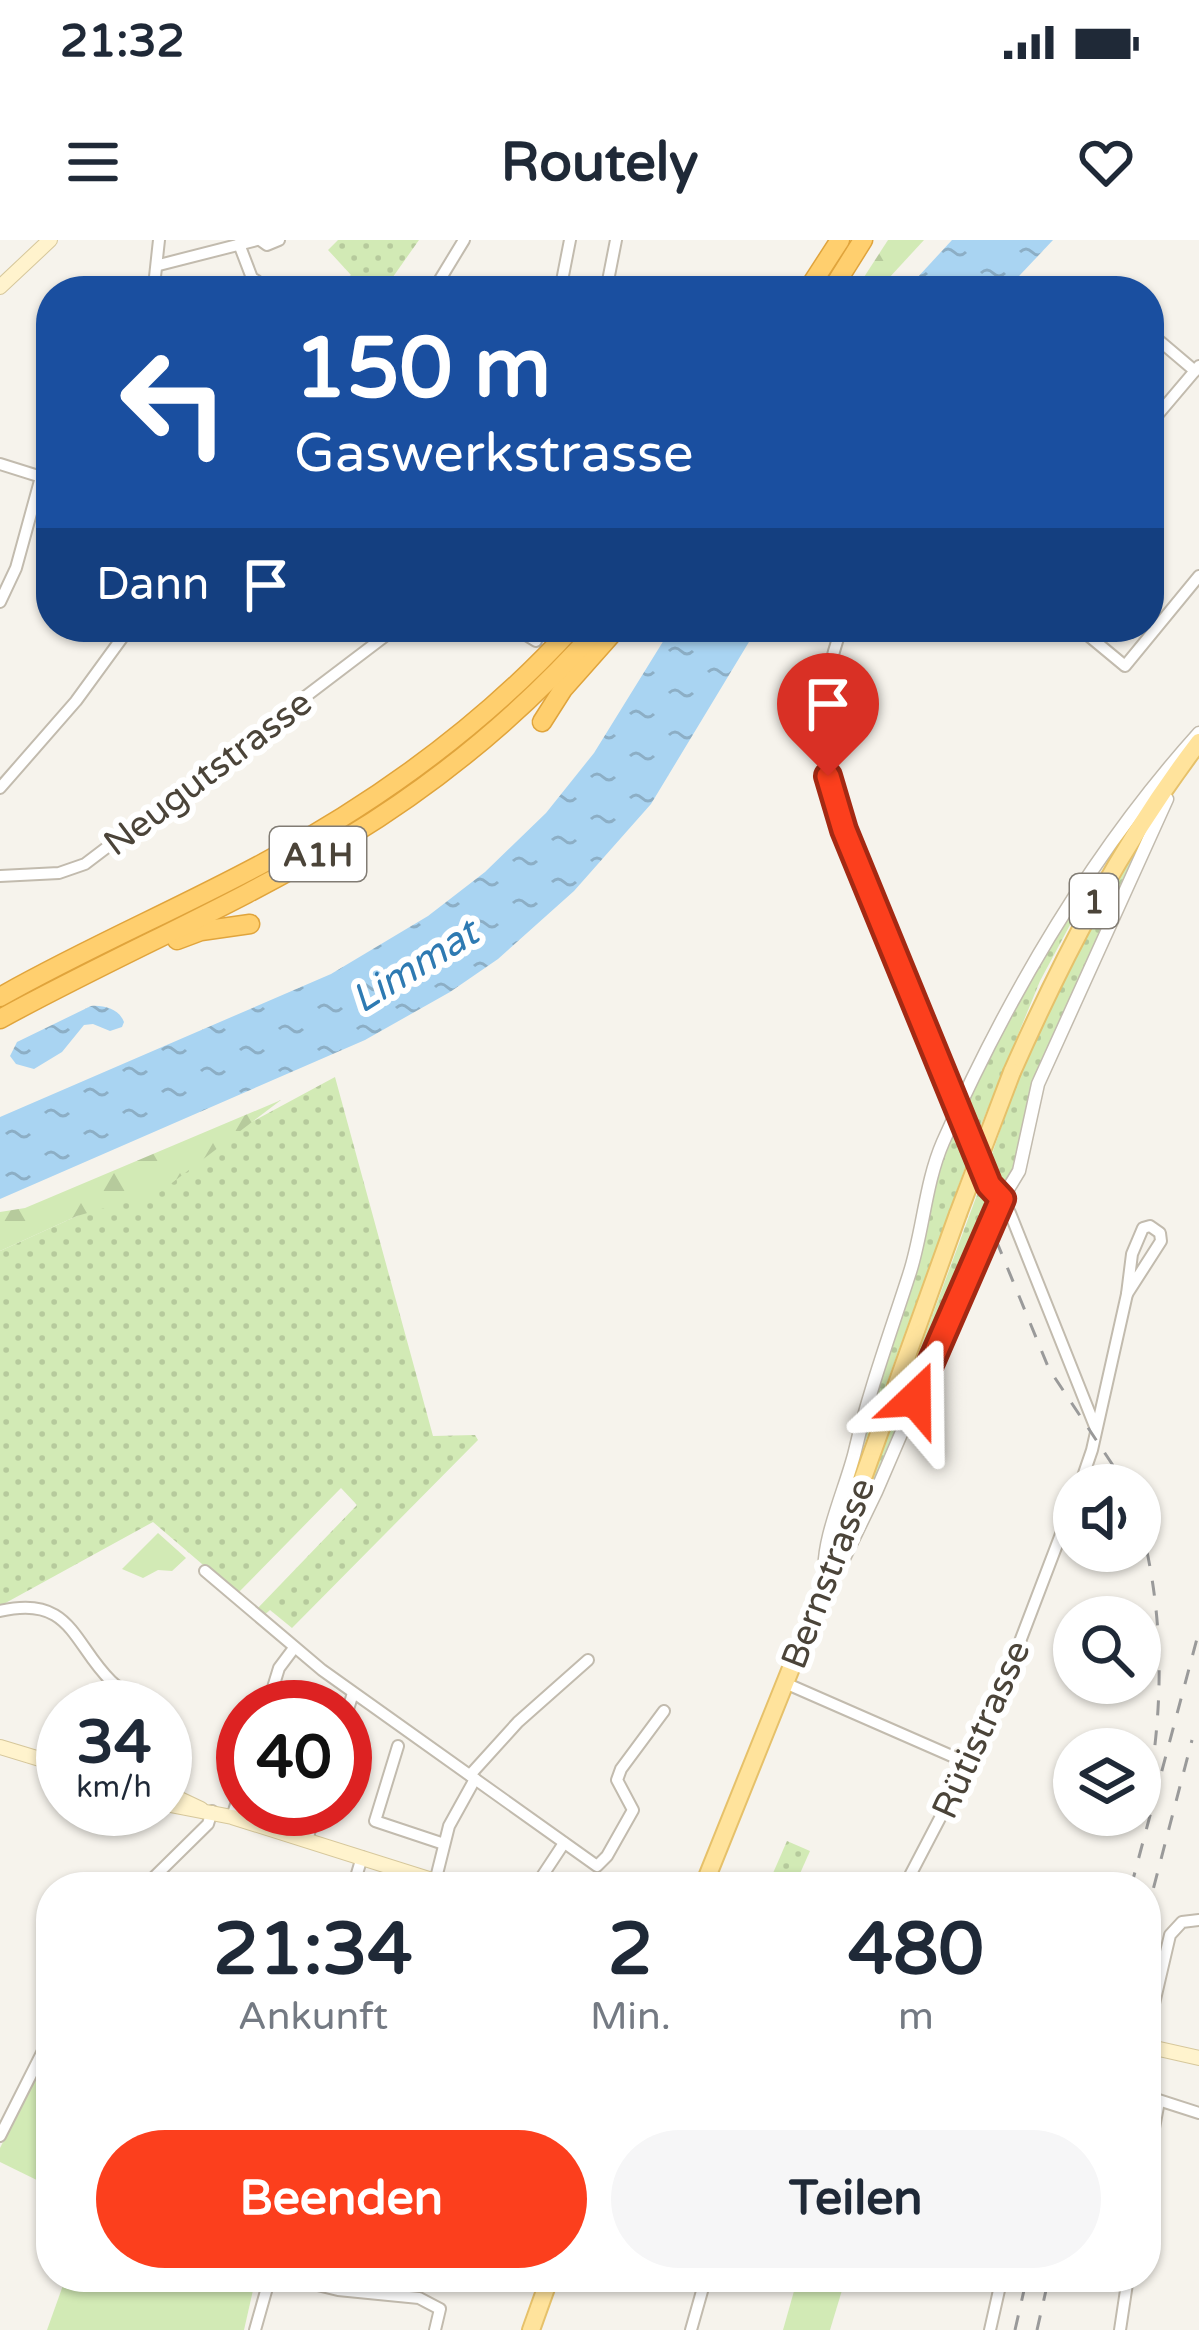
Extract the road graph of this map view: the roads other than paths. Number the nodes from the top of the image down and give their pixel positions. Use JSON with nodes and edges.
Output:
{"nodes":[{"id":1,"x":50,"y":240,"type":"edge"},
{"id":2,"x":159,"y":240,"type":"edge"},
{"id":3,"x":259,"y":240,"type":"edge"},
{"id":4,"x":279,"y":240,"type":"edge"},
{"id":5,"x":464,"y":240,"type":"edge"},
{"id":6,"x":571,"y":240,"type":"edge"},
{"id":7,"x":616,"y":240,"type":"edge"},
{"id":8,"x":841,"y":240,"type":"edge"},
{"id":9,"x":863,"y":240,"type":"edge"},
{"id":10,"x":239,"y":244,"type":"junction"},
{"id":11,"x":159,"y":266,"type":"junction"},
{"id":12,"x":158,"y":276,"type":"edge"},
{"id":13,"x":251,"y":276,"type":"edge"},
{"id":14,"x":442,"y":276,"type":"edge"},
{"id":15,"x":563,"y":276,"type":"edge"},
{"id":16,"x":609,"y":276,"type":"edge"},
{"id":17,"x":817,"y":276,"type":"edge"},
{"id":18,"x":840,"y":276,"type":"edge"},
{"id":19,"x":0,"y":287,"type":"edge"},
{"id":20,"x":1164,"y":345,"type":"edge"},
{"id":21,"x":1196,"y":372,"type":"edge"},
{"id":22,"x":1164,"y":408,"type":"edge"},
{"id":23,"x":0,"y":464,"type":"edge"},
{"id":24,"x":36,"y":475,"type":"edge"},
{"id":25,"x":36,"y":507,"type":"edge"},
{"id":26,"x":1199,"y":576,"type":"edge"},
{"id":27,"x":0,"y":602,"type":"edge"},
{"id":28,"x":1164,"y":619,"type":"edge"},
{"id":29,"x":119,"y":642,"type":"edge"},
{"id":30,"x":377,"y":642,"type":"edge"},
{"id":31,"x":558,"y":642,"type":"edge"},
{"id":32,"x":584,"y":642,"type":"edge"},
{"id":33,"x":605,"y":642,"type":"edge"},
{"id":34,"x":838,"y":642,"type":"edge"},
{"id":35,"x":1096,"y":642,"type":"edge"},
{"id":36,"x":1145,"y":642,"type":"edge"},
{"id":37,"x":542,"y":722,"type":"dead end"},
{"id":38,"x":1199,"y":740,"type":"edge"},
{"id":39,"x":0,"y":788,"type":"edge"},
{"id":40,"x":0,"y":876,"type":"edge"},
{"id":41,"x":250,"y":924,"type":"dead end"},
{"id":42,"x":88,"y":973,"type":"junction"},
{"id":43,"x":0,"y":997,"type":"edge"},
{"id":44,"x":0,"y":1019,"type":"edge"},
{"id":45,"x":975,"y":1075,"type":"junction"},
{"id":46,"x":943,"y":1076,"type":"junction"},
{"id":47,"x":957,"y":1109,"type":"junction"},
{"id":48,"x":1002,"y":1199,"type":"junction"},
{"id":49,"x":1126,"y":1294,"type":"junction"},
{"id":50,"x":1096,"y":1429,"type":"junction"},
{"id":51,"x":1086,"y":1464,"type":"edge"},
{"id":52,"x":1053,"y":1553,"type":"edge"},
{"id":53,"x":205,"y":1570,"type":"dead end"},
{"id":54,"x":826,"y":1581,"type":"junction"},
{"id":55,"x":0,"y":1611,"type":"edge"},
{"id":56,"x":808,"y":1627,"type":"junction"},
{"id":57,"x":294,"y":1648,"type":"junction"},
{"id":58,"x":588,"y":1660,"type":"dead end"},
{"id":59,"x":110,"y":1680,"type":"edge"},
{"id":60,"x":276,"y":1680,"type":"edge"},
{"id":61,"x":336,"y":1680,"type":"edge"},
{"id":62,"x":785,"y":1683,"type":"junction"},
{"id":63,"x":372,"y":1706,"type":"edge"},
{"id":64,"x":664,"y":1711,"type":"dead end"},
{"id":65,"x":398,"y":1746,"type":"dead end"},
{"id":66,"x":0,"y":1747,"type":"edge"},
{"id":67,"x":36,"y":1758,"type":"edge"},
{"id":68,"x":970,"y":1764,"type":"junction"},
{"id":69,"x":472,"y":1777,"type":"junction"},
{"id":70,"x":192,"y":1804,"type":"edge"},
{"id":71,"x":192,"y":1808,"type":"edge"},
{"id":72,"x":207,"y":1810,"type":"junction"},
{"id":73,"x":216,"y":1812,"type":"edge"},
{"id":74,"x":294,"y":1836,"type":"edge"},
{"id":75,"x":308,"y":1836,"type":"edge"},
{"id":76,"x":307,"y":1840,"type":"junction"},
{"id":77,"x":564,"y":1843,"type":"junction"},
{"id":78,"x":444,"y":1844,"type":"junction"},
{"id":79,"x":362,"y":1857,"type":"junction"},
{"id":80,"x":158,"y":1872,"type":"edge"},
{"id":81,"x":357,"y":1872,"type":"edge"},
{"id":82,"x":399,"y":1872,"type":"edge"},
{"id":83,"x":435,"y":1872,"type":"edge"},
{"id":84,"x":545,"y":1872,"type":"edge"},
{"id":85,"x":709,"y":1872,"type":"edge"},
{"id":86,"x":912,"y":1872,"type":"edge"},
{"id":87,"x":1199,"y":1920,"type":"edge"},
{"id":88,"x":1161,"y":1978,"type":"edge"},
{"id":89,"x":1161,"y":2049,"type":"edge"},
{"id":90,"x":1199,"y":2058,"type":"edge"},
{"id":91,"x":36,"y":2065,"type":"edge"},
{"id":92,"x":1161,"y":2103,"type":"edge"},
{"id":93,"x":1199,"y":2113,"type":"edge"},
{"id":94,"x":0,"y":2136,"type":"edge"},
{"id":95,"x":266,"y":2292,"type":"edge"},
{"id":96,"x":356,"y":2292,"type":"edge"},
{"id":97,"x":545,"y":2292,"type":"edge"},
{"id":98,"x":702,"y":2292,"type":"edge"},
{"id":99,"x":999,"y":2292,"type":"edge"},
{"id":100,"x":1126,"y":2292,"type":"edge"},
{"id":101,"x":255,"y":2330,"type":"edge"},
{"id":102,"x":435,"y":2330,"type":"edge"},
{"id":103,"x":531,"y":2330,"type":"edge"},
{"id":104,"x":691,"y":2330,"type":"edge"},
{"id":105,"x":990,"y":2330,"type":"edge"},
{"id":106,"x":1120,"y":2330,"type":"edge"}],
"edges":[{"from":1,"to":19,"type":"main road"},
{"from":2,"to":11,"type":"street"},
{"from":3,"to":4,"type":"street"},
{"from":3,"to":10,"type":"street"},
{"from":5,"to":14,"type":"street"},
{"from":6,"to":15,"type":"street"},
{"from":7,"to":16,"type":"street"},
{"from":8,"to":17,"type":"highway"},
{"from":9,"to":18,"type":"highway"},
{"from":10,"to":11,"type":"street"},
{"from":10,"to":13,"type":"street"},
{"from":11,"to":12,"type":"street"},
{"from":20,"to":21,"type":"street"},
{"from":21,"to":22,"type":"street"},
{"from":23,"to":24,"type":"street"},
{"from":25,"to":27,"type":"street"},
{"from":26,"to":28,"type":"street"},
{"from":29,"to":39,"type":"street"},
{"from":30,"to":40,"type":"street","name":"Neugutstrasse"},
{"from":31,"to":43,"type":"highway","number":"A1H"},
{"from":32,"to":42,"type":"highway","number":"A1H"},
{"from":33,"to":37,"type":"highway"},
{"from":34,"to":46,"type":"street"},
{"from":35,"to":36,"type":"street"},
{"from":38,"to":45,"type":"street"},
{"from":38,"to":48,"type":"street"},
{"from":38,"to":54,"type":"main road","name":"Bernstrasse","number":"1","bridge":true},
{"from":41,"to":42,"type":"highway"},
{"from":42,"to":44,"type":"highway","number":"A1H"},
{"from":45,"to":46,"type":"street"},
{"from":45,"to":47,"type":"street"},
{"from":46,"to":47,"type":"street"},
{"from":47,"to":48,"type":"street"},
{"from":47,"to":54,"type":"street"},
{"from":48,"to":50,"type":"street"},
{"from":48,"to":56,"type":"street"},
{"from":49,"to":49,"type":"street"},
{"from":49,"to":50,"type":"street"},
{"from":50,"to":51,"type":"street"},
{"from":52,"to":68,"type":"street","name":"Rütistrasse"},
{"from":53,"to":57,"type":"street"},
{"from":54,"to":56,"type":"main road","name":"Bernstrasse","number":"1"},
{"from":55,"to":59,"type":"street"},
{"from":56,"to":62,"type":"main road","name":"Bernstrasse","number":"1"},
{"from":57,"to":60,"type":"street"},
{"from":57,"to":61,"type":"street"},
{"from":58,"to":69,"type":"street"},
{"from":62,"to":68,"type":"street"},
{"from":62,"to":85,"type":"main road","name":"Bernstrasse","number":"1"},
{"from":63,"to":69,"type":"street"},
{"from":64,"to":77,"type":"street"},
{"from":65,"to":78,"type":"street"},
{"from":66,"to":67,"type":"main road"},
{"from":68,"to":86,"type":"street","name":"Rütistrasse"},
{"from":69,"to":77,"type":"street"},
{"from":69,"to":78,"type":"street"},
{"from":70,"to":72,"type":"main road"},
{"from":71,"to":72,"type":"main road"},
{"from":72,"to":73,"type":"main road"},
{"from":72,"to":80,"type":"street"},
{"from":74,"to":76,"type":"main road"},
{"from":75,"to":76,"type":"street"},
{"from":76,"to":79,"type":"main road"},
{"from":77,"to":84,"type":"street"},
{"from":78,"to":83,"type":"street"},
{"from":79,"to":81,"type":"street"},
{"from":79,"to":82,"type":"main road"},
{"from":87,"to":88,"type":"street"},
{"from":89,"to":90,"type":"main road"},
{"from":91,"to":94,"type":"street"},
{"from":92,"to":93,"type":"street"},
{"from":95,"to":101,"type":"street"},
{"from":96,"to":102,"type":"street"},
{"from":97,"to":103,"type":"main road"},
{"from":98,"to":104,"type":"street"},
{"from":99,"to":105,"type":"street"},
{"from":100,"to":106,"type":"street"}]}
